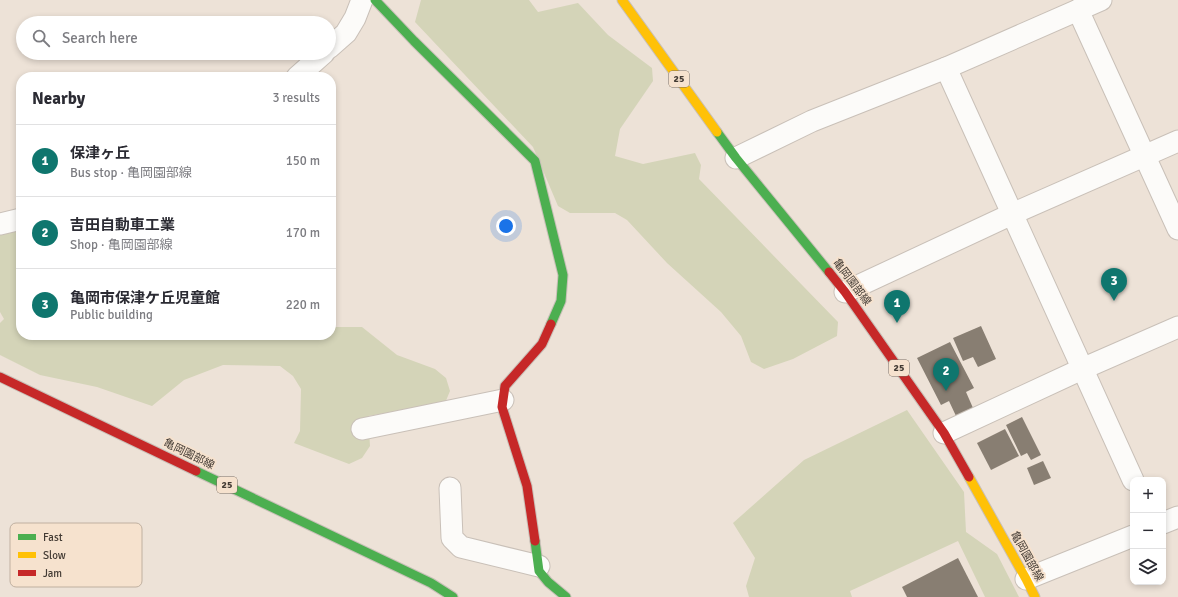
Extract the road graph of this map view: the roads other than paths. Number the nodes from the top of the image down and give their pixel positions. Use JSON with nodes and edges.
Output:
{"nodes":[{"id":1,"x":362,"y":0,"type":"edge"},
{"id":2,"x":375,"y":0,"type":"edge"},
{"id":3,"x":622,"y":0,"type":"edge"},
{"id":4,"x":1101,"y":0,"type":"edge"},
{"id":5,"x":1078,"y":10,"type":"junction"},
{"id":6,"x":336,"y":42,"type":"edge"},
{"id":7,"x":316,"y":60,"type":"edge"},
{"id":8,"x":946,"y":68,"type":"junction"},
{"id":9,"x":303,"y":72,"type":"edge"},
{"id":10,"x":1178,"y":140,"type":"edge"},
{"id":11,"x":1144,"y":156,"type":"junction"},
{"id":12,"x":736,"y":158,"type":"junction"},
{"id":13,"x":1012,"y":214,"type":"junction"},
{"id":14,"x":16,"y":220,"type":"edge"},
{"id":15,"x":0,"y":224,"type":"edge"},
{"id":16,"x":1178,"y":229,"type":"edge"},
{"id":17,"x":845,"y":292,"type":"junction"},
{"id":18,"x":1178,"y":327,"type":"edge"},
{"id":19,"x":1082,"y":369,"type":"junction"},
{"id":20,"x":0,"y":377,"type":"edge"},
{"id":21,"x":503,"y":400,"type":"junction"},
{"id":22,"x":362,"y":429,"type":"dead end"},
{"id":23,"x":944,"y":433,"type":"junction"},
{"id":24,"x":1132,"y":477,"type":"edge"},
{"id":25,"x":450,"y":488,"type":"dead end"},
{"id":26,"x":1178,"y":517,"type":"edge"},
{"id":27,"x":1166,"y":522,"type":"edge"},
{"id":28,"x":1130,"y":537,"type":"edge"},
{"id":29,"x":539,"y":566,"type":"junction"},
{"id":30,"x":1026,"y":579,"type":"junction"},
{"id":31,"x":453,"y":597,"type":"edge"},
{"id":32,"x":566,"y":597,"type":"edge"},
{"id":33,"x":1035,"y":597,"type":"edge"}],
"edges":[{"from":1,"to":6,"type":"street"},
{"from":2,"to":21,"type":"main road"},
{"from":3,"to":12,"type":"main road","name":"亀岡園部線","number":"25"},
{"from":4,"to":5,"type":"street"},
{"from":5,"to":8,"type":"street"},
{"from":5,"to":11,"type":"street"},
{"from":7,"to":9,"type":"street"},
{"from":8,"to":12,"type":"street"},
{"from":8,"to":13,"type":"street"},
{"from":10,"to":11,"type":"street"},
{"from":11,"to":13,"type":"street"},
{"from":11,"to":16,"type":"street"},
{"from":12,"to":17,"type":"main road","name":"亀岡園部線","number":"25"},
{"from":13,"to":17,"type":"street"},
{"from":13,"to":19,"type":"street"},
{"from":14,"to":15,"type":"street"},
{"from":17,"to":23,"type":"main road","name":"亀岡園部線","number":"25"},
{"from":18,"to":19,"type":"street"},
{"from":19,"to":23,"type":"street"},
{"from":19,"to":24,"type":"street"},
{"from":20,"to":31,"type":"main road","name":"亀岡園部線","number":"25"},
{"from":21,"to":22,"type":"street"},
{"from":21,"to":29,"type":"main road"},
{"from":23,"to":30,"type":"main road","name":"亀岡園部線","number":"25"},
{"from":25,"to":29,"type":"street"},
{"from":26,"to":27,"type":"street"},
{"from":28,"to":30,"type":"street"},
{"from":29,"to":32,"type":"main road"},
{"from":30,"to":33,"type":"main road","name":"亀岡園部線","number":"25"}]}
